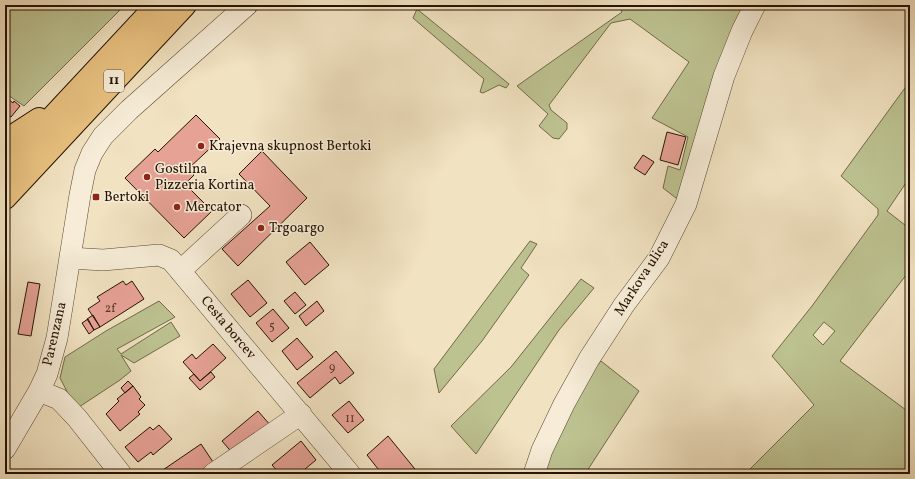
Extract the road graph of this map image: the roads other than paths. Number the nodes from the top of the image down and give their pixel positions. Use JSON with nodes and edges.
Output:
{"nodes":[{"id":1,"x":157,"y":5,"type":"edge"},
{"id":2,"x":185,"y":5,"type":"edge"},
{"id":3,"x":247,"y":5,"type":"edge"},
{"id":4,"x":755,"y":5,"type":"edge"},
{"id":5,"x":67,"y":101,"type":"junction"},
{"id":6,"x":5,"y":141,"type":"edge"},
{"id":7,"x":5,"y":168,"type":"edge"},
{"id":8,"x":5,"y":198,"type":"edge"},
{"id":9,"x":231,"y":215,"type":"dead end"},
{"id":10,"x":70,"y":258,"type":"junction"},
{"id":11,"x":175,"y":265,"type":"junction"},
{"id":12,"x":38,"y":391,"type":"junction"},
{"id":13,"x":301,"y":414,"type":"junction"},
{"id":14,"x":5,"y":448,"type":"edge"},
{"id":15,"x":121,"y":474,"type":"edge"},
{"id":16,"x":213,"y":474,"type":"edge"},
{"id":17,"x":350,"y":474,"type":"edge"},
{"id":18,"x":534,"y":474,"type":"edge"}],
"edges":[{"from":1,"to":5,"type":"highway","number":"11"},
{"from":2,"to":8,"type":"highway","number":"11"},
{"from":3,"to":10,"type":"street","name":"Parenzana"},
{"from":4,"to":18,"type":"street","name":"Markova ulica"},
{"from":5,"to":6,"type":"highway"},
{"from":5,"to":7,"type":"highway","number":"11"},
{"from":9,"to":11,"type":"street"},
{"from":10,"to":11,"type":"street"},
{"from":10,"to":12,"type":"street","name":"Parenzana"},
{"from":11,"to":13,"type":"street","name":"Cesta borcev"},
{"from":12,"to":14,"type":"street","name":"Parenzana"},
{"from":12,"to":15,"type":"street"},
{"from":13,"to":16,"type":"street"},
{"from":13,"to":17,"type":"street","name":"Cesta borcev"}]}
